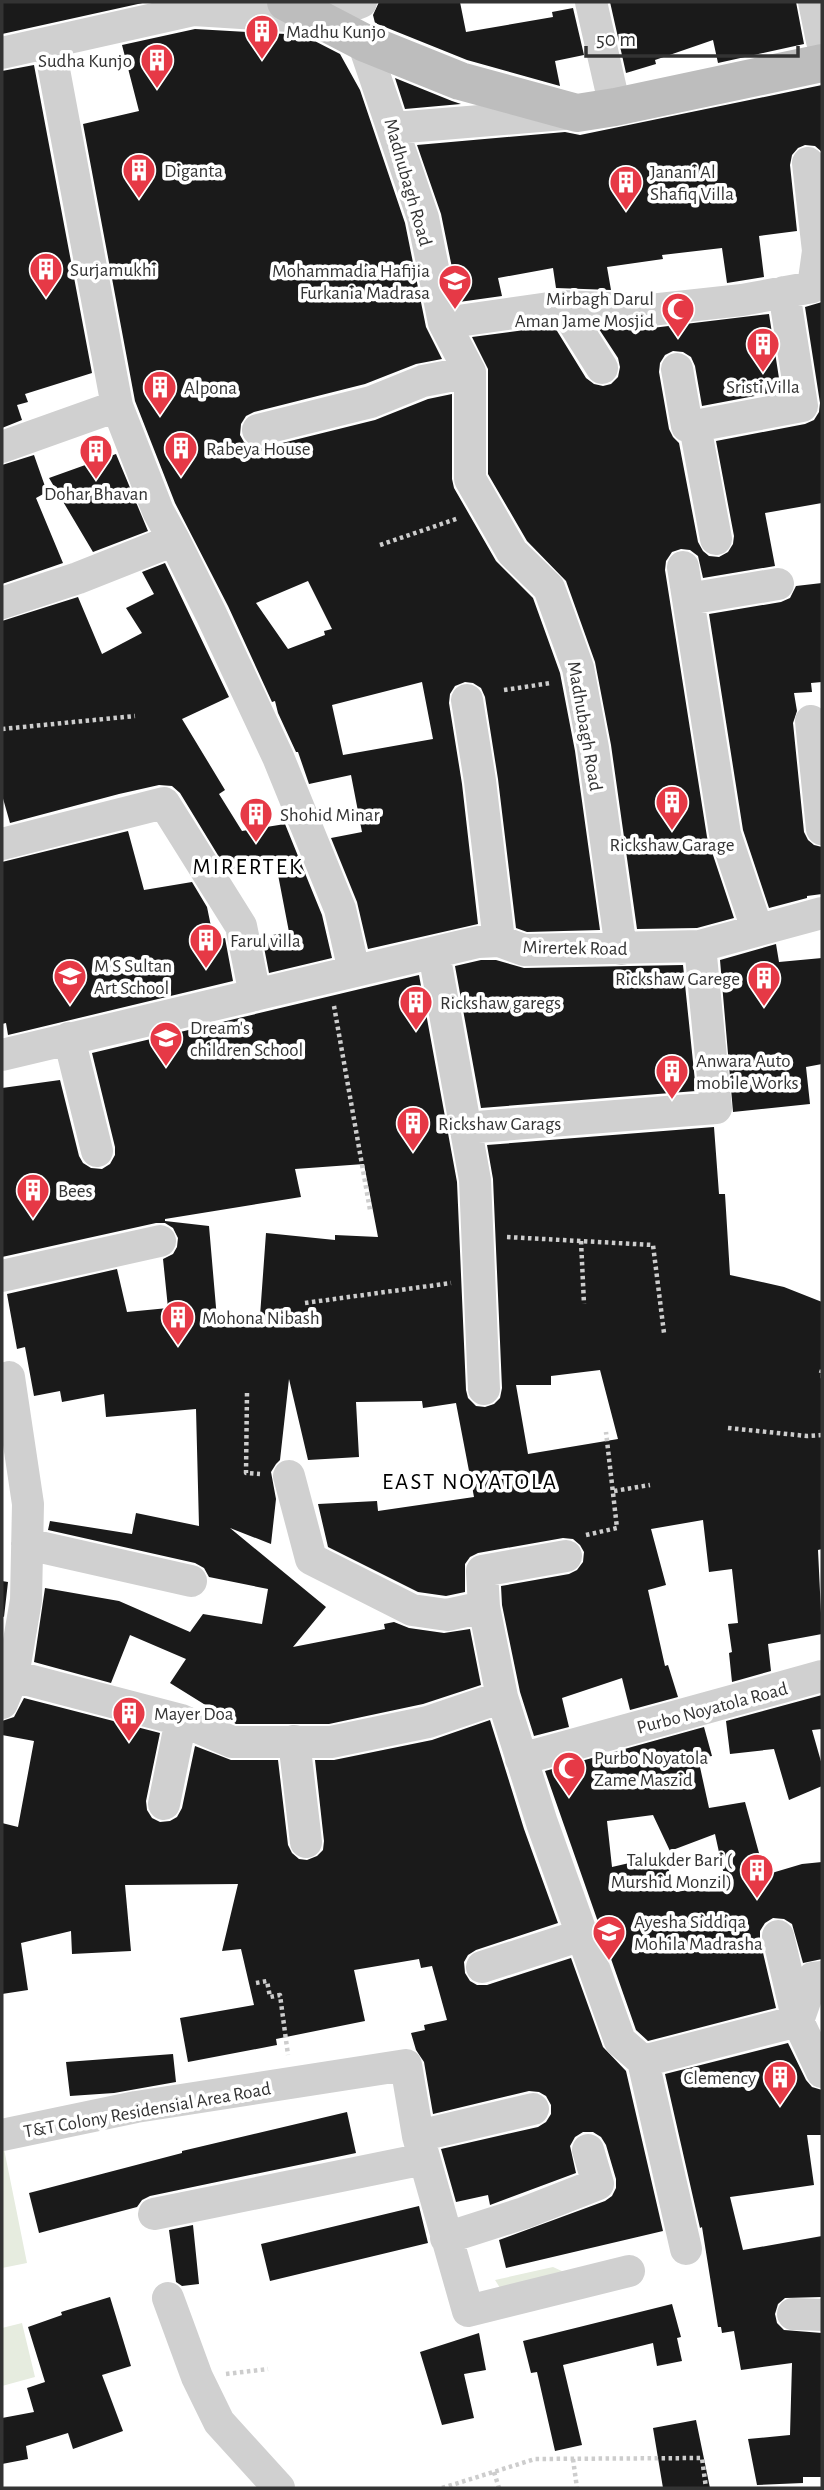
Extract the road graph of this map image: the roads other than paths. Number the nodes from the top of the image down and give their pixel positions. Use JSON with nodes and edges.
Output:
{"nodes":[{"id":1,"x":286,"y":2,"type":"edge"},
{"id":2,"x":361,"y":2,"type":"edge"},
{"id":3,"x":591,"y":2,"type":"edge"},
{"id":4,"x":814,"y":2,"type":"edge"},
{"id":5,"x":319,"y":10,"type":"edge"},
{"id":6,"x":822,"y":41,"type":"edge"},
{"id":7,"x":363,"y":42,"type":"junction"},
{"id":8,"x":50,"y":43,"type":"junction"},
{"id":9,"x":2,"y":53,"type":"edge"},
{"id":10,"x":822,"y":63,"type":"edge"},
{"id":11,"x":615,"y":107,"type":"junction"},
{"id":12,"x":577,"y":113,"type":"junction"},
{"id":13,"x":394,"y":128,"type":"junction"},
{"id":14,"x":808,"y":163,"type":"dead end"},
{"id":15,"x":784,"y":292,"type":"junction"},
{"id":16,"x":563,"y":306,"type":"junction"},
{"id":17,"x":444,"y":323,"type":"junction"},
{"id":18,"x":602,"y":368,"type":"dead end"},
{"id":19,"x":677,"y":369,"type":"dead end"},
{"id":20,"x":470,"y":372,"type":"junction"},
{"id":21,"x":117,"y":406,"type":"junction"},
{"id":22,"x":695,"y":426,"type":"junction"},
{"id":23,"x":258,"y":430,"type":"dead end"},
{"id":24,"x":2,"y":447,"type":"edge"},
{"id":25,"x":716,"y":539,"type":"dead end"},
{"id":26,"x":173,"y":540,"type":"junction"},
{"id":27,"x":682,"y":567,"type":"dead end"},
{"id":28,"x":778,"y":584,"type":"dead end"},
{"id":29,"x":688,"y":599,"type":"junction"},
{"id":30,"x":2,"y":603,"type":"edge"},
{"id":31,"x":467,"y":700,"type":"dead end"},
{"id":32,"x":811,"y":721,"type":"dead end"},
{"id":33,"x":822,"y":829,"type":"edge"},
{"id":34,"x":2,"y":844,"type":"edge"},
{"id":35,"x":822,"y":913,"type":"edge"},
{"id":36,"x":757,"y":929,"type":"junction"},
{"id":37,"x":499,"y":941,"type":"junction"},
{"id":38,"x":700,"y":946,"type":"junction"},
{"id":39,"x":621,"y":949,"type":"junction"},
{"id":40,"x":434,"y":953,"type":"junction"},
{"id":41,"x":341,"y":974,"type":"junction"},
{"id":42,"x":255,"y":995,"type":"junction"},
{"id":43,"x":69,"y":1038,"type":"junction"},
{"id":44,"x":2,"y":1055,"type":"edge"},
{"id":45,"x":466,"y":1128,"type":"junction"},
{"id":46,"x":97,"y":1151,"type":"dead end"},
{"id":47,"x":160,"y":1241,"type":"dead end"},
{"id":48,"x":2,"y":1276,"type":"edge"},
{"id":49,"x":9,"y":1377,"type":"dead end"},
{"id":50,"x":484,"y":1389,"type":"dead end"},
{"id":51,"x":289,"y":1476,"type":"road end"},
{"id":52,"x":27,"y":1544,"type":"junction"},
{"id":53,"x":566,"y":1556,"type":"road end"},
{"id":54,"x":191,"y":1581,"type":"dead end"},
{"id":55,"x":484,"y":1607,"type":"junction"},
{"id":56,"x":822,"y":1676,"type":"edge"},
{"id":57,"x":6,"y":1684,"type":"edge"},
{"id":58,"x":502,"y":1697,"type":"junction"},
{"id":59,"x":181,"y":1720,"type":"junction"},
{"id":60,"x":294,"y":1741,"type":"junction"},
{"id":61,"x":521,"y":1759,"type":"junction"},
{"id":62,"x":164,"y":1804,"type":"dead end"},
{"id":63,"x":306,"y":1842,"type":"dead end"},
{"id":64,"x":582,"y":1935,"type":"junction"},
{"id":65,"x":778,"y":1936,"type":"dead end"},
{"id":66,"x":482,"y":1967,"type":"dead end"},
{"id":67,"x":822,"y":1977,"type":"edge"},
{"id":68,"x":798,"y":2021,"type":"junction"},
{"id":69,"x":643,"y":2061,"type":"junction"},
{"id":70,"x":822,"y":2072,"type":"edge"},
{"id":71,"x":533,"y":2109,"type":"dead end"},
{"id":72,"x":2,"y":2135,"type":"edge"},
{"id":73,"x":421,"y":2147,"type":"junction"},
{"id":74,"x":588,"y":2150,"type":"dead end"},
{"id":75,"x":154,"y":2214,"type":"dead end"},
{"id":76,"x":446,"y":2238,"type":"junction"},
{"id":77,"x":686,"y":2249,"type":"dead end"},
{"id":78,"x":629,"y":2271,"type":"dead end"},
{"id":79,"x":168,"y":2298,"type":"dead end"},
{"id":80,"x":279,"y":2488,"type":"edge"}],
"edges":[{"from":1,"to":5,"type":"street"},
{"from":2,"to":5,"type":"street"},
{"from":3,"to":11,"type":"street"},
{"from":4,"to":6,"type":"street"},
{"from":5,"to":7,"type":"street"},
{"from":5,"to":8,"type":"street"},
{"from":7,"to":12,"type":"street"},
{"from":7,"to":13,"type":"street","name":"Madhubagh Road"},
{"from":8,"to":9,"type":"street"},
{"from":8,"to":21,"type":"street"},
{"from":10,"to":11,"type":"street"},
{"from":11,"to":12,"type":"street"},
{"from":12,"to":13,"type":"street"},
{"from":13,"to":17,"type":"street","name":"Madhubagh Road"},
{"from":14,"to":15,"type":"street"},
{"from":15,"to":16,"type":"street"},
{"from":15,"to":22,"type":"street"},
{"from":16,"to":17,"type":"street"},
{"from":16,"to":18,"type":"street"},
{"from":17,"to":20,"type":"street","name":"Madhubagh Road"},
{"from":19,"to":22,"type":"street"},
{"from":20,"to":23,"type":"street"},
{"from":20,"to":39,"type":"street","name":"Madhubagh Road"},
{"from":21,"to":24,"type":"street"},
{"from":21,"to":26,"type":"street"},
{"from":22,"to":25,"type":"street"},
{"from":26,"to":30,"type":"street"},
{"from":26,"to":41,"type":"street"},
{"from":27,"to":29,"type":"street"},
{"from":28,"to":29,"type":"street"},
{"from":29,"to":36,"type":"street"},
{"from":31,"to":37,"type":"street"},
{"from":32,"to":33,"type":"street"},
{"from":34,"to":42,"type":"street"},
{"from":35,"to":36,"type":"street","name":"Mirertek Road"},
{"from":36,"to":38,"type":"street","name":"Mirertek Road"},
{"from":37,"to":39,"type":"street","name":"Mirertek Road"},
{"from":37,"to":40,"type":"street","name":"Mirertek Road"},
{"from":38,"to":39,"type":"street","name":"Mirertek Road"},
{"from":38,"to":45,"type":"street"},
{"from":40,"to":41,"type":"street","name":"Mirertek Road"},
{"from":40,"to":45,"type":"street"},
{"from":41,"to":42,"type":"street","name":"Mirertek Road"},
{"from":42,"to":43,"type":"street","name":"Mirertek Road"},
{"from":43,"to":44,"type":"street","name":"Mirertek Road"},
{"from":43,"to":46,"type":"street"},
{"from":45,"to":50,"type":"street"},
{"from":47,"to":48,"type":"street"},
{"from":49,"to":52,"type":"street"},
{"from":51,"to":55,"type":"street"},
{"from":52,"to":54,"type":"street"},
{"from":52,"to":57,"type":"street"},
{"from":53,"to":55,"type":"street"},
{"from":55,"to":58,"type":"street"},
{"from":56,"to":61,"type":"street","name":"Purbo Noyatola Road"},
{"from":57,"to":59,"type":"street"},
{"from":58,"to":60,"type":"street"},
{"from":58,"to":61,"type":"street"},
{"from":59,"to":60,"type":"street"},
{"from":59,"to":62,"type":"street"},
{"from":60,"to":63,"type":"street"},
{"from":61,"to":64,"type":"street"},
{"from":64,"to":66,"type":"street"},
{"from":64,"to":69,"type":"street"},
{"from":65,"to":68,"type":"street"},
{"from":67,"to":68,"type":"street"},
{"from":68,"to":69,"type":"street"},
{"from":68,"to":70,"type":"street"},
{"from":69,"to":77,"type":"street"},
{"from":71,"to":73,"type":"street"},
{"from":72,"to":73,"type":"street","name":"T&T Colony Residensial Area Road"},
{"from":73,"to":75,"type":"street"},
{"from":73,"to":76,"type":"street","name":"T&T Colony Residensial Area Road"},
{"from":74,"to":76,"type":"street"},
{"from":76,"to":78,"type":"street","name":"T&T Colony Residensial Area Road"},
{"from":79,"to":80,"type":"street"}]}
